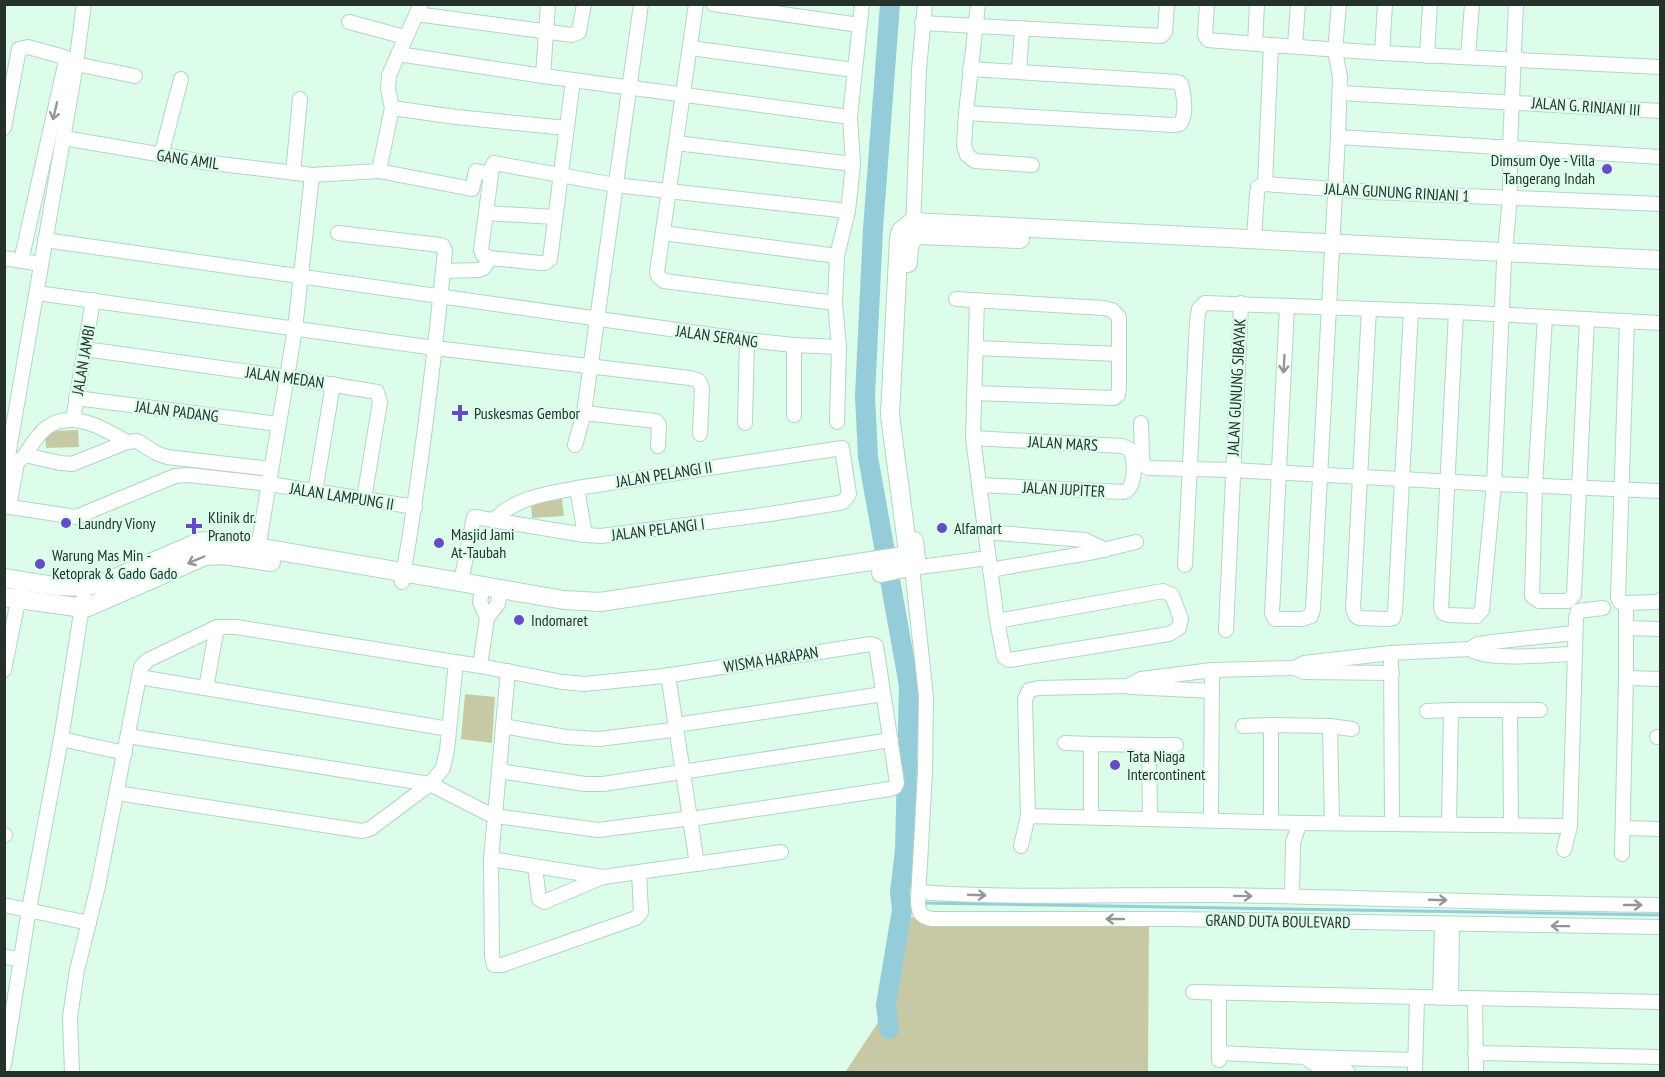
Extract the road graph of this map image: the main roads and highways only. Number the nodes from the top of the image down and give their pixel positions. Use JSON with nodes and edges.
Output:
{"nodes":[{"id":1,"x":913,"y":230,"type":"junction"},
{"id":2,"x":1333,"y":248,"type":"junction"},
{"id":3,"x":1505,"y":257,"type":"junction"},
{"id":4,"x":1660,"y":260,"type":"edge"},
{"id":5,"x":1660,"y":270,"type":"edge"},
{"id":6,"x":257,"y":553,"type":"junction"},
{"id":7,"x":403,"y":578,"type":"junction"},
{"id":8,"x":13,"y":579,"type":"edge"},
{"id":9,"x":491,"y":592,"type":"junction"},
{"id":10,"x":12,"y":598,"type":"edge"}],
"edges":[{"from":1,"to":2,"type":"main road"},
{"from":1,"to":2,"type":"main road"},
{"from":1,"to":9,"type":"main road"},
{"from":2,"to":3,"type":"main road"},
{"from":3,"to":4,"type":"main road"},
{"from":3,"to":5,"type":"main road"},
{"from":6,"to":7,"type":"main road"},
{"from":6,"to":8,"type":"main road"},
{"from":6,"to":10,"type":"main road","one_way":true},
{"from":7,"to":9,"type":"main road"},
{"from":7,"to":9,"type":"main road"}]}
